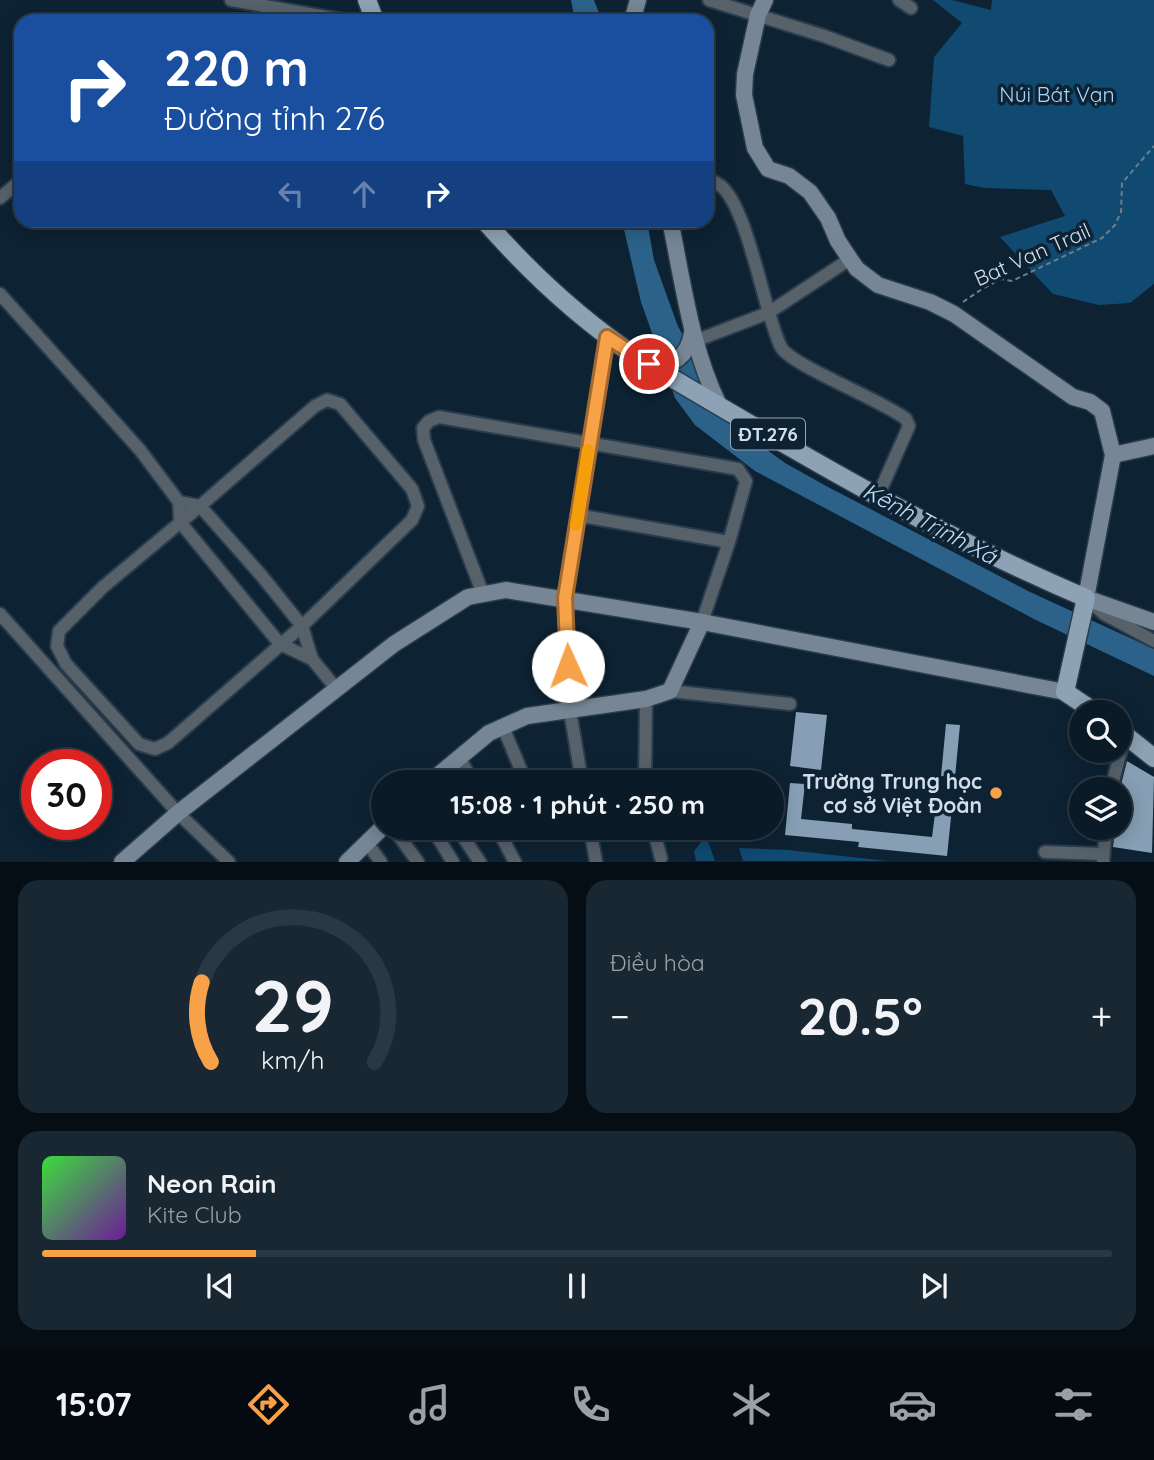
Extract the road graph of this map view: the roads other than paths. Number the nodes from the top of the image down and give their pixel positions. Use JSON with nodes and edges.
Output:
{"nodes":[{"id":1,"x":231,"y":0,"type":"edge"},
{"id":2,"x":709,"y":0,"type":"edge"},
{"id":3,"x":899,"y":0,"type":"edge"},
{"id":4,"x":762,"y":8,"type":"edge"},
{"id":5,"x":911,"y":8,"type":"dead end"},
{"id":6,"x":310,"y":14,"type":"edge"},
{"id":7,"x":889,"y":60,"type":"dead end"},
{"id":8,"x":714,"y":181,"type":"edge"},
{"id":9,"x":14,"y":186,"type":"edge"},
{"id":10,"x":0,"y":198,"type":"edge"},
{"id":11,"x":491,"y":228,"type":"edge"},
{"id":12,"x":672,"y":228,"type":"edge"},
{"id":13,"x":850,"y":259,"type":"junction"},
{"id":14,"x":0,"y":294,"type":"edge"},
{"id":15,"x":768,"y":313,"type":"junction"},
{"id":16,"x":694,"y":336,"type":"junction"},
{"id":17,"x":607,"y":337,"type":"junction"},
{"id":18,"x":649,"y":364,"type":"junction"},
{"id":19,"x":719,"y":405,"type":"junction"},
{"id":20,"x":589,"y":442,"type":"junction"},
{"id":21,"x":1154,"y":446,"type":"edge"},
{"id":22,"x":1113,"y":455,"type":"junction"},
{"id":23,"x":878,"y":496,"type":"junction"},
{"id":24,"x":179,"y":502,"type":"junction"},
{"id":25,"x":200,"y":506,"type":"junction"},
{"id":26,"x":577,"y":515,"type":"junction"},
{"id":27,"x":180,"y":522,"type":"junction"},
{"id":28,"x":729,"y":542,"type":"junction"},
{"id":29,"x":483,"y":594,"type":"junction"},
{"id":30,"x":565,"y":598,"type":"junction"},
{"id":31,"x":1086,"y":598,"type":"junction"},
{"id":32,"x":0,"y":614,"type":"edge"},
{"id":33,"x":702,"y":622,"type":"junction"},
{"id":34,"x":1154,"y":622,"type":"edge"},
{"id":35,"x":302,"y":626,"type":"junction"},
{"id":36,"x":1154,"y":642,"type":"edge"},
{"id":37,"x":279,"y":643,"type":"junction"},
{"id":38,"x":312,"y":659,"type":"junction"},
{"id":39,"x":336,"y":688,"type":"junction"},
{"id":40,"x":670,"y":691,"type":"junction"},
{"id":41,"x":1065,"y":692,"type":"junction"},
{"id":42,"x":646,"y":699,"type":"junction"},
{"id":43,"x":1077,"y":700,"type":"edge"},
{"id":44,"x":790,"y":704,"type":"dead end"},
{"id":45,"x":570,"y":711,"type":"junction"},
{"id":46,"x":503,"y":727,"type":"junction"},
{"id":47,"x":1132,"y":741,"type":"edge"},
{"id":48,"x":459,"y":757,"type":"junction"},
{"id":49,"x":1154,"y":758,"type":"edge"},
{"id":50,"x":444,"y":770,"type":"edge"},
{"id":51,"x":466,"y":770,"type":"edge"},
{"id":52,"x":521,"y":770,"type":"edge"},
{"id":53,"x":580,"y":770,"type":"edge"},
{"id":54,"x":645,"y":770,"type":"edge"},
{"id":55,"x":178,"y":813,"type":"junction"},
{"id":56,"x":371,"y":839,"type":"edge"},
{"id":57,"x":402,"y":840,"type":"edge"},
{"id":58,"x":439,"y":840,"type":"edge"},
{"id":59,"x":465,"y":840,"type":"edge"},
{"id":60,"x":503,"y":840,"type":"edge"},
{"id":61,"x":592,"y":840,"type":"edge"},
{"id":62,"x":656,"y":840,"type":"edge"},
{"id":63,"x":1105,"y":840,"type":"edge"},
{"id":64,"x":367,"y":843,"type":"junction"},
{"id":65,"x":1045,"y":852,"type":"dead end"},
{"id":66,"x":661,"y":858,"type":"dead end"},
{"id":67,"x":1103,"y":858,"type":"edge"},
{"id":68,"x":122,"y":862,"type":"edge"},
{"id":69,"x":229,"y":862,"type":"edge"},
{"id":70,"x":347,"y":862,"type":"edge"},
{"id":71,"x":381,"y":862,"type":"edge"},
{"id":72,"x":418,"y":862,"type":"edge"},
{"id":73,"x":453,"y":862,"type":"edge"},
{"id":74,"x":480,"y":862,"type":"edge"},
{"id":75,"x":515,"y":862,"type":"edge"},
{"id":76,"x":596,"y":862,"type":"edge"}],
"edges":[{"from":1,"to":6,"type":"street"},
{"from":2,"to":4,"type":"street"},
{"from":3,"to":5,"type":"street"},
{"from":4,"to":7,"type":"street"},
{"from":4,"to":13,"type":"main road"},
{"from":8,"to":15,"type":"street"},
{"from":9,"to":10,"type":"street"},
{"from":11,"to":17,"type":"main road","number":"ĐT.276"},
{"from":12,"to":16,"type":"main road"},
{"from":13,"to":15,"type":"street"},
{"from":13,"to":22,"type":"main road"},
{"from":14,"to":24,"type":"street"},
{"from":15,"to":16,"type":"street"},
{"from":15,"to":23,"type":"street"},
{"from":16,"to":18,"type":"main road"},
{"from":16,"to":19,"type":"main road"},
{"from":17,"to":18,"type":"main road","number":"ĐT.276"},
{"from":17,"to":20,"type":"street"},
{"from":18,"to":19,"type":"main road","number":"ĐT.276"},
{"from":19,"to":23,"type":"main road","number":"ĐT.276"},
{"from":20,"to":26,"type":"street"},
{"from":20,"to":28,"type":"street"},
{"from":20,"to":29,"type":"street"},
{"from":21,"to":22,"type":"main road"},
{"from":22,"to":31,"type":"main road"},
{"from":23,"to":31,"type":"main road","number":"ĐT.276"},
{"from":24,"to":25,"type":"street"},
{"from":24,"to":27,"type":"street"},
{"from":25,"to":27,"type":"street"},
{"from":25,"to":35,"type":"street"},
{"from":25,"to":35,"type":"street"},
{"from":26,"to":28,"type":"street"},
{"from":26,"to":30,"type":"street"},
{"from":27,"to":37,"type":"street"},
{"from":27,"to":37,"type":"street"},
{"from":28,"to":33,"type":"street"},
{"from":29,"to":30,"type":"main road"},
{"from":29,"to":39,"type":"main road"},
{"from":30,"to":33,"type":"main road"},
{"from":30,"to":45,"type":"street"},
{"from":31,"to":34,"type":"main road"},
{"from":31,"to":36,"type":"street"},
{"from":31,"to":41,"type":"main road"},
{"from":32,"to":55,"type":"street"},
{"from":33,"to":40,"type":"main road"},
{"from":33,"to":41,"type":"main road"},
{"from":35,"to":37,"type":"street"},
{"from":35,"to":38,"type":"street"},
{"from":37,"to":38,"type":"street"},
{"from":38,"to":39,"type":"street"},
{"from":39,"to":55,"type":"main road"},
{"from":40,"to":42,"type":"main road"},
{"from":40,"to":44,"type":"street"},
{"from":41,"to":43,"type":"main road"},
{"from":42,"to":45,"type":"main road"},
{"from":42,"to":54,"type":"street"},
{"from":45,"to":46,"type":"main road"},
{"from":45,"to":53,"type":"street"},
{"from":46,"to":48,"type":"main road"},
{"from":46,"to":52,"type":"street"},
{"from":47,"to":49,"type":"main road"},
{"from":48,"to":50,"type":"main road"},
{"from":48,"to":51,"type":"street"},
{"from":55,"to":68,"type":"main road"},
{"from":55,"to":69,"type":"street"},
{"from":56,"to":64,"type":"main road"},
{"from":57,"to":72,"type":"street"},
{"from":58,"to":73,"type":"street"},
{"from":59,"to":74,"type":"street"},
{"from":60,"to":75,"type":"street"},
{"from":61,"to":76,"type":"street"},
{"from":62,"to":66,"type":"street"},
{"from":63,"to":67,"type":"street"},
{"from":64,"to":70,"type":"main road"},
{"from":64,"to":71,"type":"street"},
{"from":65,"to":67,"type":"street"}]}
